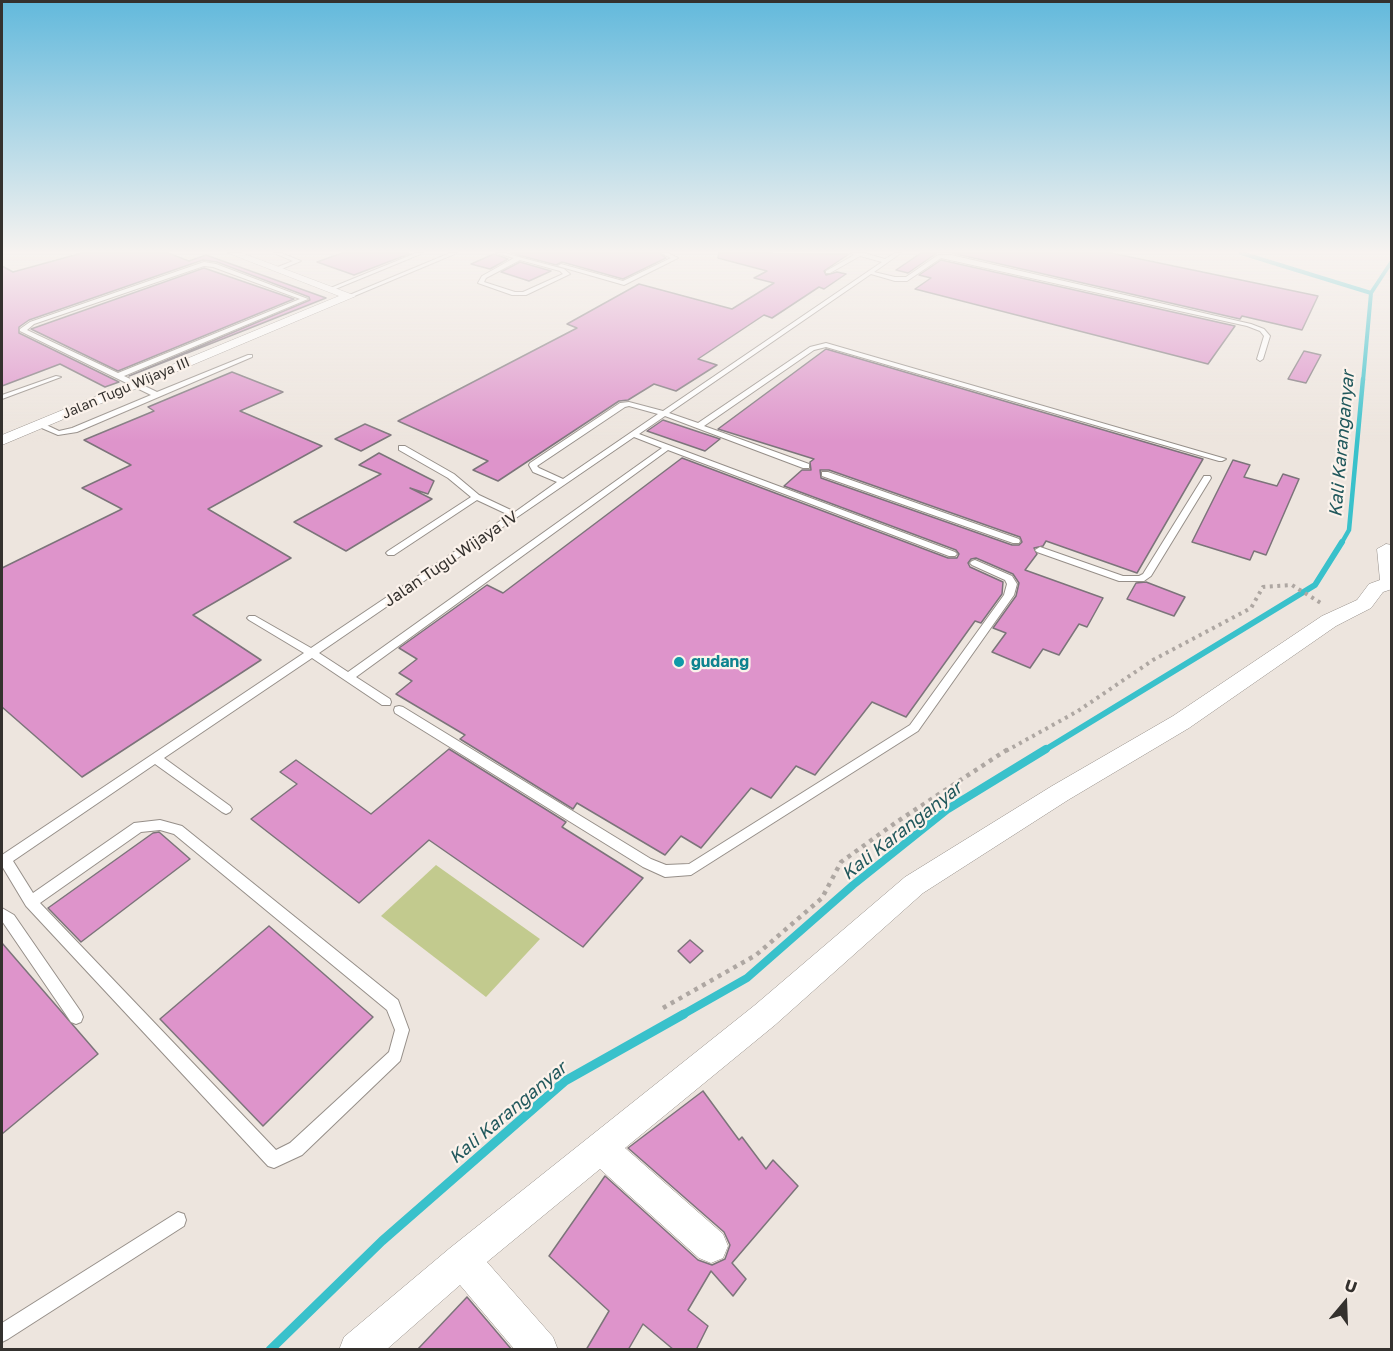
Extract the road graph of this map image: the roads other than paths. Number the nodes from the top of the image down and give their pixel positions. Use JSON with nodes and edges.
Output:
{"nodes":[{"id":1,"x":50,"y":316,"type":"edge"},
{"id":2,"x":264,"y":316,"type":"edge"},
{"id":3,"x":302,"y":316,"type":"edge"},
{"id":4,"x":805,"y":316,"type":"edge"},
{"id":5,"x":1210,"y":316,"type":"edge"},
{"id":6,"x":250,"y":356,"type":"dead end"},
{"id":7,"x":1260,"y":359,"type":"dead end"},
{"id":8,"x":118,"y":376,"type":"junction"},
{"id":9,"x":58,"y":377,"type":"dead end"},
{"id":10,"x":135,"y":385,"type":"junction"},
{"id":11,"x":157,"y":395,"type":"junction"},
{"id":12,"x":2,"y":397,"type":"edge"},
{"id":13,"x":663,"y":413,"type":"junction"},
{"id":14,"x":40,"y":424,"type":"junction"},
{"id":15,"x":699,"y":426,"type":"junction"},
{"id":16,"x":632,"y":434,"type":"junction"},
{"id":17,"x":2,"y":440,"type":"edge"},
{"id":18,"x":668,"y":447,"type":"junction"},
{"id":19,"x":402,"y":448,"type":"dead end"},
{"id":20,"x":1222,"y":459,"type":"dead end"},
{"id":21,"x":806,"y":466,"type":"dead end"},
{"id":22,"x":825,"y":474,"type":"dead end"},
{"id":23,"x":1207,"y":478,"type":"dead end"},
{"id":24,"x":563,"y":482,"type":"junction"},
{"id":25,"x":476,"y":497,"type":"junction"},
{"id":26,"x":515,"y":515,"type":"junction"},
{"id":27,"x":1016,"y":541,"type":"dead end"},
{"id":28,"x":1386,"y":549,"type":"dead end"},
{"id":29,"x":1040,"y":550,"type":"dead end"},
{"id":30,"x":392,"y":553,"type":"dead end"},
{"id":31,"x":952,"y":554,"type":"dead end"},
{"id":32,"x":975,"y":563,"type":"dead end"},
{"id":33,"x":1391,"y":583,"type":"edge"},
{"id":34,"x":252,"y":618,"type":"dead end"},
{"id":35,"x":312,"y":653,"type":"junction"},
{"id":36,"x":349,"y":677,"type":"junction"},
{"id":37,"x":386,"y":702,"type":"dead end"},
{"id":38,"x":399,"y":710,"type":"dead end"},
{"id":39,"x":155,"y":758,"type":"junction"},
{"id":40,"x":226,"y":809,"type":"dead end"},
{"id":41,"x":3,"y":860,"type":"edge"},
{"id":42,"x":31,"y":902,"type":"junction"},
{"id":43,"x":2,"y":914,"type":"edge"},
{"id":44,"x":76,"y":1017,"type":"dead end"},
{"id":45,"x":601,"y":1148,"type":"junction"},
{"id":46,"x":178,"y":1220,"type":"dead end"},
{"id":47,"x":711,"y":1246,"type":"dead end"},
{"id":48,"x":462,"y":1260,"type":"junction"},
{"id":49,"x":2,"y":1333,"type":"edge"},
{"id":50,"x":357,"y":1350,"type":"edge"},
{"id":51,"x":540,"y":1350,"type":"edge"}],
"edges":[{"from":1,"to":8,"type":"lane"},
{"from":2,"to":8,"type":"lane"},
{"from":3,"to":10,"type":"street","name":"Jalan Tugu Wijaya III"},
{"from":4,"to":13,"type":"lane","name":"Jalan Tugu Wijaya IV"},
{"from":5,"to":7,"type":"lane"},
{"from":6,"to":11,"type":"lane"},
{"from":8,"to":10,"type":"lane"},
{"from":9,"to":12,"type":"lane"},
{"from":10,"to":11,"type":"lane"},
{"from":10,"to":14,"type":"street","name":"Jalan Tugu Wijaya III"},
{"from":11,"to":14,"type":"lane"},
{"from":13,"to":15,"type":"lane"},
{"from":13,"to":16,"type":"lane","name":"Jalan Tugu Wijaya IV"},
{"from":13,"to":24,"type":"lane"},
{"from":14,"to":17,"type":"street","name":"Jalan Tugu Wijaya III"},
{"from":15,"to":20,"type":"lane"},
{"from":15,"to":21,"type":"lane"},
{"from":16,"to":18,"type":"lane"},
{"from":16,"to":24,"type":"lane","name":"Jalan Tugu Wijaya IV"},
{"from":18,"to":31,"type":"lane"},
{"from":18,"to":36,"type":"lane"},
{"from":19,"to":25,"type":"lane"},
{"from":22,"to":27,"type":"lane"},
{"from":23,"to":29,"type":"lane"},
{"from":24,"to":26,"type":"lane","name":"Jalan Tugu Wijaya IV"},
{"from":25,"to":26,"type":"lane"},
{"from":25,"to":30,"type":"lane"},
{"from":26,"to":35,"type":"lane","name":"Jalan Tugu Wijaya IV"},
{"from":28,"to":33,"type":"street"},
{"from":32,"to":38,"type":"lane"},
{"from":33,"to":45,"type":"street"},
{"from":34,"to":35,"type":"lane"},
{"from":35,"to":36,"type":"lane"},
{"from":35,"to":39,"type":"lane","name":"Jalan Tugu Wijaya IV"},
{"from":36,"to":37,"type":"lane"},
{"from":39,"to":40,"type":"lane"},
{"from":39,"to":41,"type":"lane","name":"Jalan Tugu Wijaya IV"},
{"from":41,"to":42,"type":"lane"},
{"from":42,"to":42,"type":"lane"},
{"from":43,"to":44,"type":"lane"},
{"from":45,"to":47,"type":"street"},
{"from":45,"to":48,"type":"street"},
{"from":46,"to":49,"type":"lane"},
{"from":48,"to":50,"type":"street"},
{"from":48,"to":51,"type":"street"}]}
